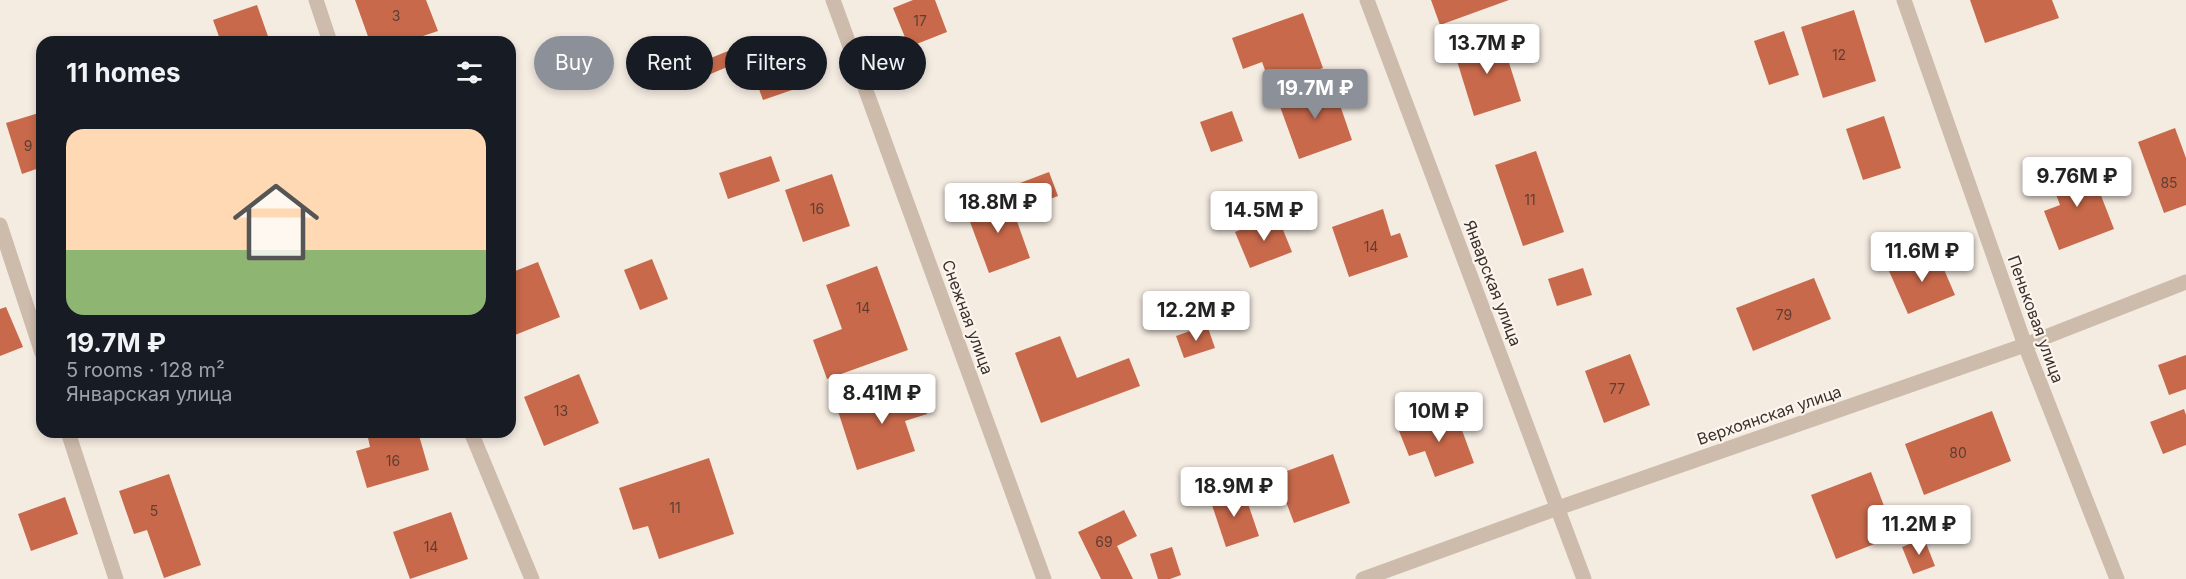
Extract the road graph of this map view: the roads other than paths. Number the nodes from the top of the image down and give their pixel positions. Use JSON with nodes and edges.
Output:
{"nodes":[{"id":1,"x":316,"y":0,"type":"edge"},
{"id":2,"x":833,"y":0,"type":"edge"},
{"id":3,"x":1367,"y":0,"type":"edge"},
{"id":4,"x":1904,"y":0,"type":"edge"},
{"id":5,"x":328,"y":36,"type":"edge"},
{"id":6,"x":0,"y":225,"type":"edge"},
{"id":7,"x":2186,"y":282,"type":"edge"},
{"id":8,"x":36,"y":335,"type":"edge"},
{"id":9,"x":2025,"y":345,"type":"junction"},
{"id":10,"x":70,"y":438,"type":"edge"},
{"id":11,"x":473,"y":438,"type":"edge"},
{"id":12,"x":1558,"y":508,"type":"junction"},
{"id":13,"x":116,"y":579,"type":"edge"},
{"id":14,"x":532,"y":579,"type":"edge"},
{"id":15,"x":1044,"y":579,"type":"edge"},
{"id":16,"x":1364,"y":579,"type":"edge"},
{"id":17,"x":1584,"y":579,"type":"edge"},
{"id":18,"x":2117,"y":579,"type":"edge"}],
"edges":[{"from":1,"to":5,"type":"street"},
{"from":2,"to":15,"type":"street","name":"Снежная улица"},
{"from":3,"to":12,"type":"street","name":"Январская улица"},
{"from":4,"to":9,"type":"street","name":"Пеньковая улица"},
{"from":6,"to":8,"type":"street"},
{"from":7,"to":9,"type":"street","name":"Верхоянская улица"},
{"from":9,"to":12,"type":"street","name":"Верхоянская улица"},
{"from":9,"to":18,"type":"street","name":"Пеньковая улица"},
{"from":10,"to":13,"type":"street"},
{"from":11,"to":14,"type":"street"},
{"from":12,"to":16,"type":"street","name":"Верхоянская улица"},
{"from":12,"to":17,"type":"street","name":"Январская улица"}]}
